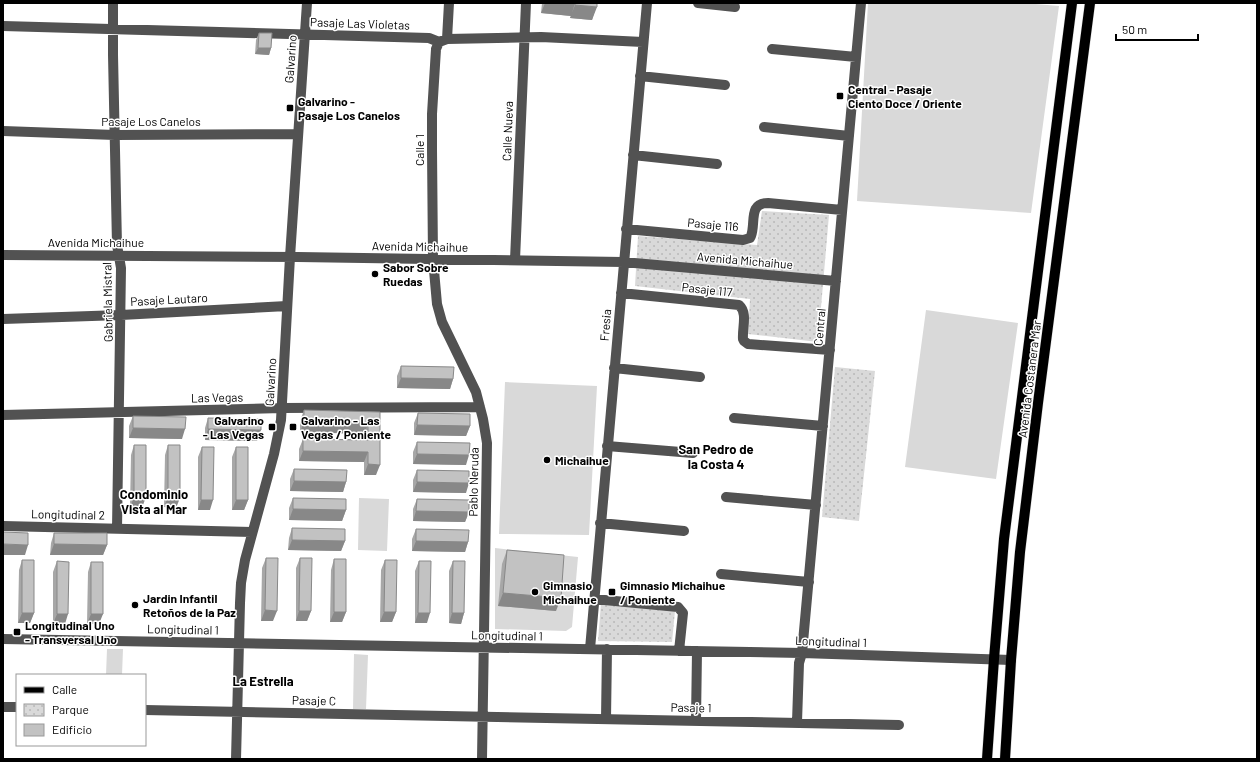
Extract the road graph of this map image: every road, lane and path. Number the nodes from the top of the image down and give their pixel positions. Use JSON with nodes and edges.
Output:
{"nodes":[{"id":1,"x":113,"y":3,"type":"edge"},
{"id":2,"x":307,"y":3,"type":"edge"},
{"id":3,"x":449,"y":3,"type":"edge"},
{"id":4,"x":526,"y":3,"type":"edge"},
{"id":5,"x":647,"y":3,"type":"edge"},
{"id":6,"x":698,"y":3,"type":"edge"},
{"id":7,"x":861,"y":3,"type":"edge"},
{"id":8,"x":1072,"y":3,"type":"edge"},
{"id":9,"x":1090,"y":3,"type":"edge"},
{"id":10,"x":735,"y":7,"type":"dead end"},
{"id":11,"x":3,"y":26,"type":"edge"},
{"id":12,"x":113,"y":29,"type":"junction"},
{"id":13,"x":305,"y":35,"type":"junction"},
{"id":14,"x":524,"y":37,"type":"junction"},
{"id":15,"x":443,"y":40,"type":"junction"},
{"id":16,"x":644,"y":42,"type":"junction"},
{"id":17,"x":772,"y":50,"type":"dead end"},
{"id":18,"x":856,"y":57,"type":"junction"},
{"id":19,"x":640,"y":76,"type":"junction"},
{"id":20,"x":725,"y":85,"type":"dead end"},
{"id":21,"x":764,"y":127,"type":"dead end"},
{"id":22,"x":3,"y":131,"type":"edge"},
{"id":23,"x":298,"y":134,"type":"junction"},
{"id":24,"x":115,"y":135,"type":"junction"},
{"id":25,"x":849,"y":136,"type":"junction"},
{"id":26,"x":633,"y":155,"type":"junction"},
{"id":27,"x":716,"y":164,"type":"dead end"},
{"id":28,"x":842,"y":210,"type":"junction"},
{"id":29,"x":626,"y":229,"type":"junction"},
{"id":30,"x":3,"y":255,"type":"edge"},
{"id":31,"x":119,"y":256,"type":"junction"},
{"id":32,"x":290,"y":257,"type":"junction"},
{"id":33,"x":433,"y":259,"type":"junction"},
{"id":34,"x":515,"y":260,"type":"junction"},
{"id":35,"x":623,"y":262,"type":"junction"},
{"id":36,"x":836,"y":281,"type":"junction"},
{"id":37,"x":621,"y":293,"type":"junction"},
{"id":38,"x":1035,"y":294,"type":"junction"},
{"id":39,"x":1052,"y":296,"type":"junction"},
{"id":40,"x":287,"y":306,"type":"junction"},
{"id":41,"x":121,"y":315,"type":"junction"},
{"id":42,"x":3,"y":319,"type":"edge"},
{"id":43,"x":830,"y":350,"type":"junction"},
{"id":44,"x":614,"y":368,"type":"junction"},
{"id":45,"x":700,"y":377,"type":"dead end"},
{"id":46,"x":480,"y":407,"type":"junction"},
{"id":47,"x":282,"y":408,"type":"junction"},
{"id":48,"x":119,"y":412,"type":"junction"},
{"id":49,"x":3,"y":415,"type":"edge"},
{"id":50,"x":734,"y":418,"type":"dead end"},
{"id":51,"x":823,"y":426,"type":"junction"},
{"id":52,"x":607,"y":446,"type":"junction"},
{"id":53,"x":693,"y":453,"type":"dead end"},
{"id":54,"x":726,"y":497,"type":"dead end"},
{"id":55,"x":816,"y":505,"type":"junction"},
{"id":56,"x":600,"y":523,"type":"junction"},
{"id":57,"x":3,"y":526,"type":"edge"},
{"id":58,"x":117,"y":529,"type":"junction"},
{"id":59,"x":684,"y":531,"type":"dead end"},
{"id":60,"x":252,"y":532,"type":"junction"},
{"id":61,"x":721,"y":574,"type":"dead end"},
{"id":62,"x":809,"y":582,"type":"junction"},
{"id":63,"x":594,"y":599,"type":"junction"},
{"id":64,"x":3,"y":639,"type":"edge"},
{"id":65,"x":239,"y":643,"type":"junction"},
{"id":66,"x":484,"y":648,"type":"junction"},
{"id":67,"x":590,"y":649,"type":"junction"},
{"id":68,"x":607,"y":650,"type":"junction"},
{"id":69,"x":679,"y":651,"type":"junction"},
{"id":70,"x":697,"y":651,"type":"junction"},
{"id":71,"x":802,"y":653,"type":"junction"},
{"id":72,"x":994,"y":659,"type":"junction"},
{"id":73,"x":1011,"y":660,"type":"junction"},
{"id":74,"x":3,"y":707,"type":"edge"},
{"id":75,"x":16,"y":708,"type":"edge"},
{"id":76,"x":146,"y":710,"type":"edge"},
{"id":77,"x":237,"y":712,"type":"junction"},
{"id":78,"x":483,"y":716,"type":"junction"},
{"id":79,"x":606,"y":719,"type":"junction"},
{"id":80,"x":696,"y":720,"type":"junction"},
{"id":81,"x":797,"y":722,"type":"junction"},
{"id":82,"x":899,"y":724,"type":"dead end"},
{"id":83,"x":236,"y":759,"type":"edge"},
{"id":84,"x":482,"y":759,"type":"edge"},
{"id":85,"x":987,"y":759,"type":"edge"},
{"id":86,"x":1005,"y":759,"type":"edge"}],
"edges":[{"from":1,"to":12,"type":"street","name":"Gabriela Mistral"},
{"from":2,"to":13,"type":"street","name":"Galvarino"},
{"from":3,"to":15,"type":"street","name":"Calle 1"},
{"from":4,"to":14,"type":"street","name":"Calle Nueva"},
{"from":5,"to":16,"type":"street","name":"Fresia"},
{"from":6,"to":10,"type":"street"},
{"from":7,"to":18,"type":"street","name":"Central"},
{"from":8,"to":38,"type":"main road","name":"Avenida Costanera Mar"},
{"from":9,"to":39,"type":"main road","name":"Avenida Costanera Mar"},
{"from":11,"to":12,"type":"street","name":"Pasaje Las Violetas"},
{"from":12,"to":13,"type":"street","name":"Pasaje Las Violetas"},
{"from":12,"to":24,"type":"street","name":"Gabriela Mistral"},
{"from":13,"to":15,"type":"street","name":"Pasaje Las Violetas"},
{"from":13,"to":23,"type":"street","name":"Galvarino"},
{"from":14,"to":15,"type":"street","name":"Pasaje Las Violetas"},
{"from":14,"to":16,"type":"street","name":"Pasaje Las Violetas"},
{"from":14,"to":34,"type":"street","name":"Calle Nueva"},
{"from":15,"to":33,"type":"street","name":"Calle 1"},
{"from":16,"to":19,"type":"street","name":"Fresia"},
{"from":17,"to":18,"type":"street"},
{"from":18,"to":25,"type":"street","name":"Central"},
{"from":19,"to":20,"type":"street"},
{"from":19,"to":26,"type":"street","name":"Fresia"},
{"from":21,"to":25,"type":"street"},
{"from":22,"to":24,"type":"street","name":"Pasaje Los Canelos"},
{"from":23,"to":24,"type":"street","name":"Pasaje Los Canelos"},
{"from":23,"to":32,"type":"street","name":"Galvarino"},
{"from":24,"to":31,"type":"street","name":"Gabriela Mistral"},
{"from":25,"to":28,"type":"street","name":"Central"},
{"from":26,"to":27,"type":"street"},
{"from":26,"to":29,"type":"street","name":"Fresia"},
{"from":28,"to":29,"type":"street","name":"Pasaje 116"},
{"from":28,"to":36,"type":"street","name":"Central"},
{"from":29,"to":35,"type":"street","name":"Fresia"},
{"from":30,"to":31,"type":"street","name":"Avenida Michaihue"},
{"from":31,"to":32,"type":"street","name":"Avenida Michaihue"},
{"from":31,"to":41,"type":"street","name":"Gabriela Mistral"},
{"from":32,"to":33,"type":"street","name":"Avenida Michaihue"},
{"from":32,"to":40,"type":"street","name":"Galvarino"},
{"from":33,"to":34,"type":"street","name":"Avenida Michaihue"},
{"from":33,"to":46,"type":"street","name":"Pablo Neruda"},
{"from":34,"to":35,"type":"street","name":"Avenida Michaihue"},
{"from":35,"to":36,"type":"street","name":"Avenida Michaihue"},
{"from":35,"to":37,"type":"street","name":"Fresia"},
{"from":36,"to":43,"type":"street","name":"Central"},
{"from":37,"to":43,"type":"street","name":"Pasaje 117"},
{"from":37,"to":44,"type":"street","name":"Fresia"},
{"from":38,"to":39,"type":"main road"},
{"from":38,"to":72,"type":"main road","name":"Avenida Costanera Mar"},
{"from":39,"to":73,"type":"main road","name":"Avenida Costanera Mar"},
{"from":40,"to":41,"type":"street","name":"Pasaje Lautaro"},
{"from":40,"to":47,"type":"street","name":"Galvarino"},
{"from":41,"to":42,"type":"street","name":"Pasaje Lautaro"},
{"from":41,"to":48,"type":"street","name":"Gabriela Mistral"},
{"from":43,"to":51,"type":"street","name":"Central"},
{"from":44,"to":45,"type":"street"},
{"from":44,"to":52,"type":"street","name":"Fresia"},
{"from":46,"to":47,"type":"street","name":"Las Vegas"},
{"from":46,"to":66,"type":"street","name":"Pablo Neruda"},
{"from":47,"to":48,"type":"street","name":"Las Vegas"},
{"from":47,"to":60,"type":"street","name":"Galvarino"},
{"from":48,"to":49,"type":"street","name":"Las Vegas"},
{"from":48,"to":58,"type":"street","name":"Gabriela Mistral"},
{"from":50,"to":51,"type":"street"},
{"from":51,"to":55,"type":"street","name":"Central"},
{"from":52,"to":53,"type":"street"},
{"from":52,"to":56,"type":"street","name":"Fresia"},
{"from":54,"to":55,"type":"street"},
{"from":55,"to":62,"type":"street","name":"Central"},
{"from":56,"to":59,"type":"street"},
{"from":56,"to":63,"type":"street","name":"Fresia"},
{"from":57,"to":58,"type":"street","name":"Longitudinal 2"},
{"from":58,"to":60,"type":"street","name":"Longitudinal 2"},
{"from":60,"to":65,"type":"street","name":"Galvarino"},
{"from":61,"to":62,"type":"street"},
{"from":62,"to":71,"type":"street","name":"Central"},
{"from":63,"to":67,"type":"street","name":"Fresia"},
{"from":63,"to":69,"type":"street"},
{"from":64,"to":65,"type":"street","name":"Longitudinal 1"},
{"from":65,"to":66,"type":"street","name":"Longitudinal 1"},
{"from":65,"to":77,"type":"street","name":"Galvarino"},
{"from":66,"to":67,"type":"street","name":"Longitudinal 1"},
{"from":66,"to":78,"type":"street","name":"Pablo Neruda"},
{"from":67,"to":68,"type":"street","name":"Longitudinal 1"},
{"from":68,"to":69,"type":"street","name":"Longitudinal 1"},
{"from":68,"to":79,"type":"street"},
{"from":69,"to":70,"type":"street","name":"Longitudinal 1"},
{"from":70,"to":71,"type":"street","name":"Longitudinal 1"},
{"from":70,"to":80,"type":"street"},
{"from":71,"to":72,"type":"street","name":"Longitudinal 1"},
{"from":71,"to":81,"type":"street","name":"Central"},
{"from":72,"to":73,"type":"street","name":"Longitudinal 1"},
{"from":72,"to":85,"type":"main road","name":"Avenida Costanera Mar"},
{"from":73,"to":86,"type":"main road","name":"Avenida Costanera Mar"},
{"from":74,"to":75,"type":"street"},
{"from":76,"to":77,"type":"street","name":"Pasaje C"},
{"from":77,"to":78,"type":"street","name":"Pasaje C"},
{"from":77,"to":83,"type":"street","name":"Galvarino"},
{"from":78,"to":79,"type":"street","name":"Pasaje 1"},
{"from":78,"to":84,"type":"street","name":"Pablo Neruda"},
{"from":79,"to":80,"type":"street","name":"Pasaje 1"},
{"from":80,"to":81,"type":"street","name":"Pasaje 1"},
{"from":81,"to":82,"type":"street","name":"Pasaje 1"}]}
